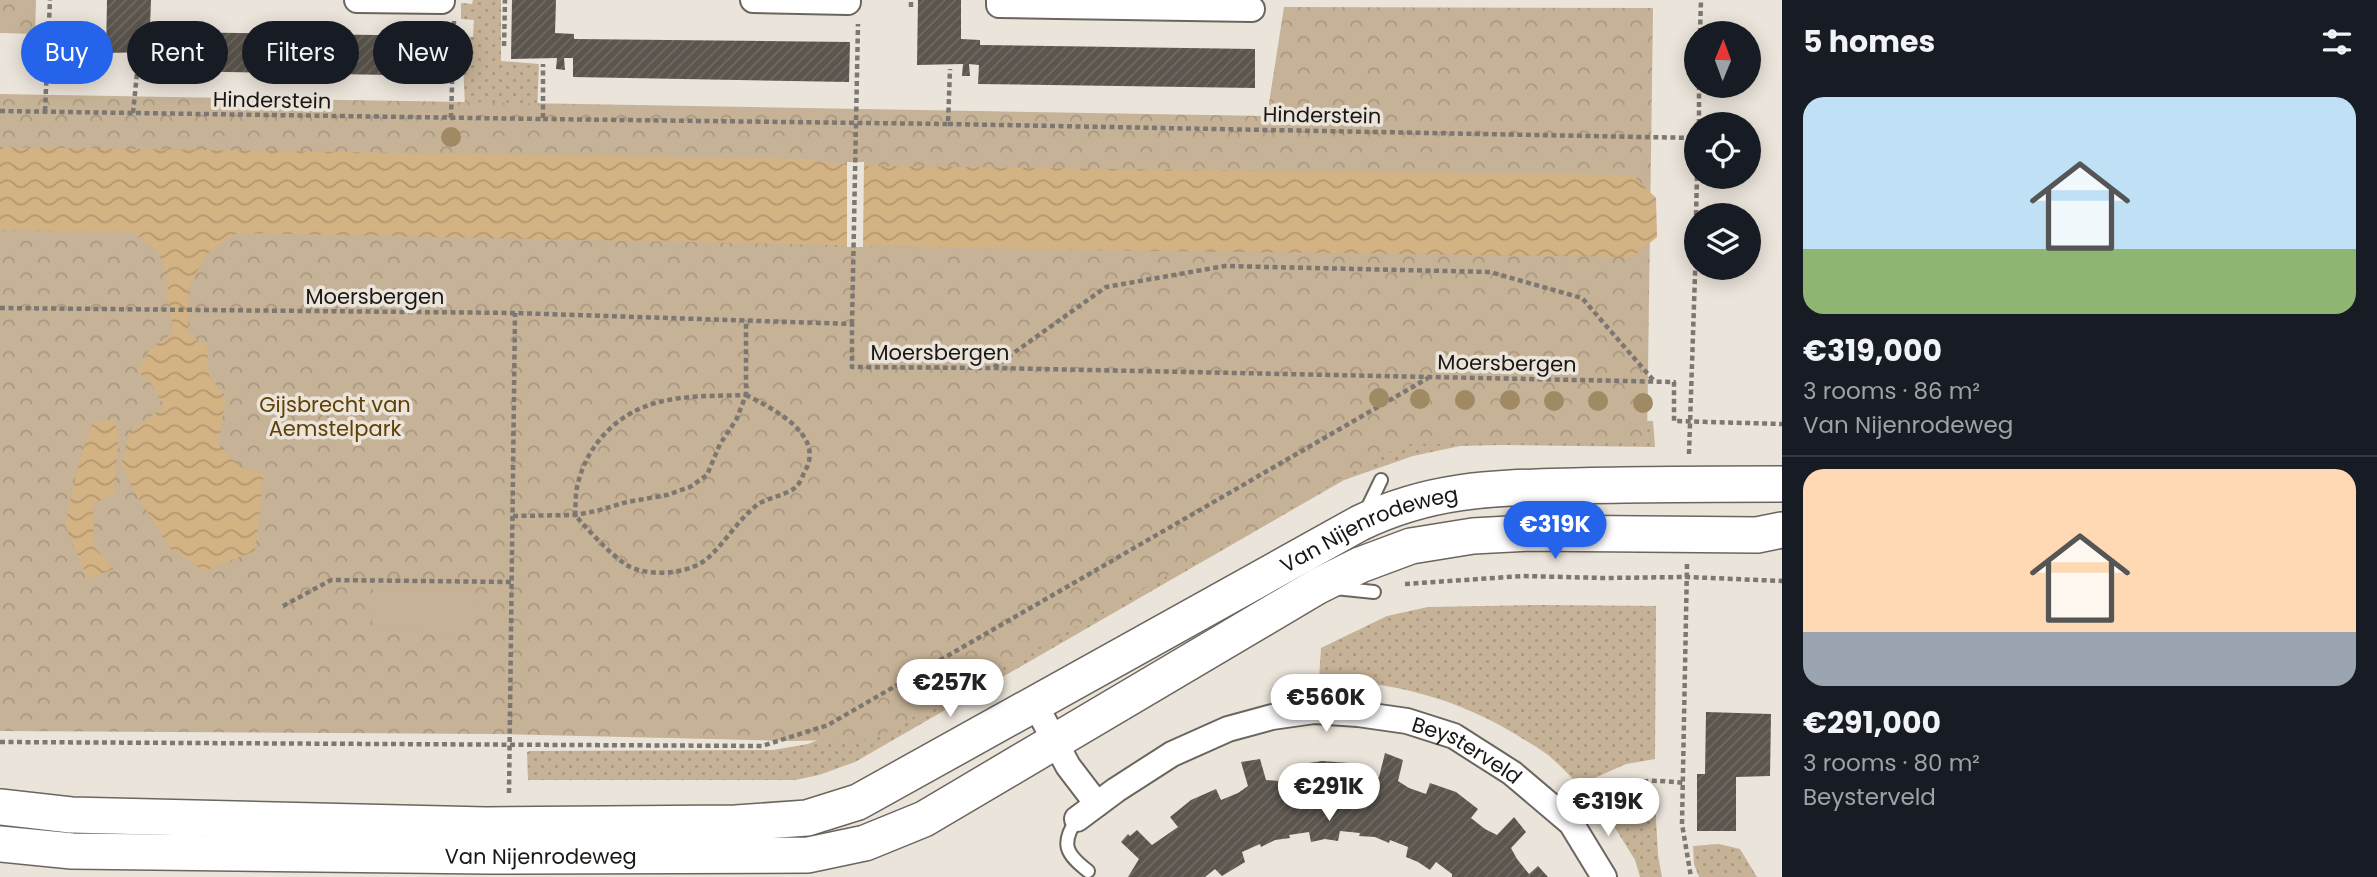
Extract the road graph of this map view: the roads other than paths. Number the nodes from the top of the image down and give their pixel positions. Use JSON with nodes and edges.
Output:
{"nodes":[{"id":1,"x":357,"y":0,"type":"edge"},
{"id":2,"x":753,"y":0,"type":"edge"},
{"id":3,"x":999,"y":0,"type":"edge"},
{"id":4,"x":442,"y":1,"type":"edge"},
{"id":5,"x":848,"y":2,"type":"road end"},
{"id":6,"x":1058,"y":3,"type":"edge"},
{"id":7,"x":1252,"y":9,"type":"dead end"},
{"id":8,"x":1381,"y":480,"type":"dead end"},
{"id":9,"x":1782,"y":484,"type":"edge"},
{"id":10,"x":1360,"y":523,"type":"junction"},
{"id":11,"x":1782,"y":530,"type":"edge"},
{"id":12,"x":1318,"y":586,"type":"junction"},
{"id":13,"x":1374,"y":592,"type":"road end"},
{"id":14,"x":1035,"y":704,"type":"junction"},
{"id":15,"x":1061,"y":753,"type":"junction"},
{"id":16,"x":1097,"y":804,"type":"junction"},
{"id":17,"x":0,"y":807,"type":"edge"},
{"id":18,"x":1077,"y":819,"type":"joint"},
{"id":19,"x":0,"y":844,"type":"edge"},
{"id":20,"x":1088,"y":871,"type":"dead end"},
{"id":21,"x":1604,"y":877,"type":"edge"}],
"edges":[{"from":1,"to":4,"type":"street"},
{"from":2,"to":5,"type":"street"},
{"from":3,"to":6,"type":"street"},
{"from":6,"to":7,"type":"street"},
{"from":8,"to":10,"type":"lane"},
{"from":9,"to":10,"type":"main road","name":"Van Nijenrodeweg"},
{"from":10,"to":14,"type":"main road","name":"Van Nijenrodeweg"},
{"from":11,"to":12,"type":"main road","name":"Van Nijenrodeweg"},
{"from":12,"to":13,"type":"lane"},
{"from":12,"to":15,"type":"main road","name":"Van Nijenrodeweg"},
{"from":14,"to":15,"type":"street"},
{"from":14,"to":17,"type":"main road","name":"Van Nijenrodeweg"},
{"from":15,"to":16,"type":"street"},
{"from":15,"to":19,"type":"main road","name":"Van Nijenrodeweg"},
{"from":16,"to":18,"type":"street","name":"Beysterveld"},
{"from":16,"to":21,"type":"street","name":"Beysterveld"},
{"from":18,"to":20,"type":"lane","name":"Beysterveld"}]}
